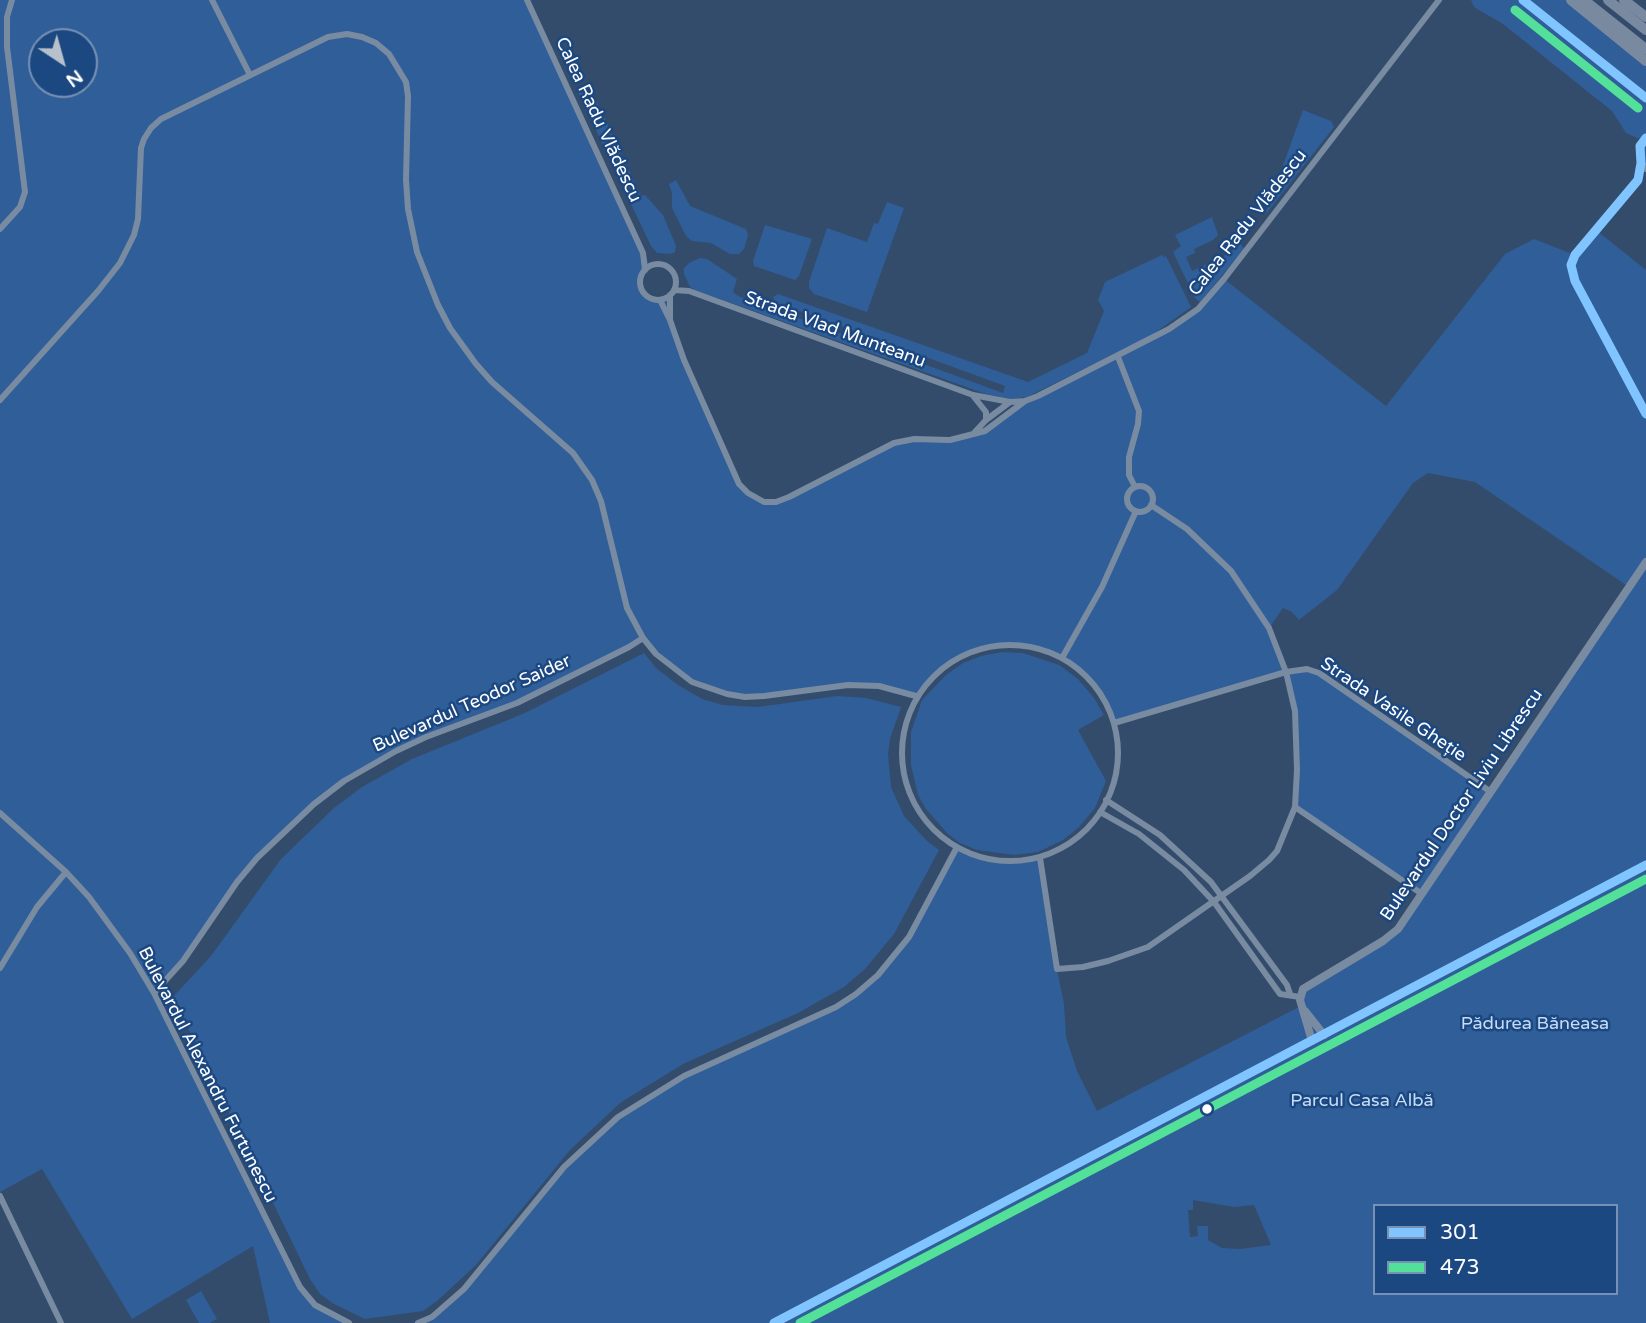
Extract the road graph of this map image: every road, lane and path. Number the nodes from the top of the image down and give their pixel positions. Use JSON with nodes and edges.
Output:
{"nodes":[{"id":1,"x":12,"y":0,"type":"edge"},
{"id":2,"x":212,"y":0,"type":"edge"},
{"id":3,"x":527,"y":0,"type":"edge"},
{"id":4,"x":1439,"y":0,"type":"edge"},
{"id":5,"x":1523,"y":0,"type":"edge"},
{"id":6,"x":1571,"y":0,"type":"edge"},
{"id":7,"x":1584,"y":0,"type":"edge"},
{"id":8,"x":1608,"y":0,"type":"edge"},
{"id":9,"x":1624,"y":0,"type":"edge"},
{"id":10,"x":1646,"y":17,"type":"edge"},
{"id":11,"x":1646,"y":30,"type":"edge"},
{"id":12,"x":1646,"y":48,"type":"edge"},
{"id":13,"x":1646,"y":61,"type":"edge"},
{"id":14,"x":250,"y":75,"type":"junction"},
{"id":15,"x":1646,"y":98,"type":"edge"},
{"id":16,"x":1646,"y":138,"type":"edge"},
{"id":17,"x":1644,"y":166,"type":"edge"},
{"id":18,"x":1646,"y":177,"type":"edge"},
{"id":19,"x":1638,"y":180,"type":"junction"},
{"id":20,"x":0,"y":229,"type":"edge"},
{"id":21,"x":643,"y":253,"type":"junction"},
{"id":22,"x":657,"y":264,"type":"junction"},
{"id":23,"x":645,"y":270,"type":"junction"},
{"id":24,"x":676,"y":281,"type":"junction"},
{"id":25,"x":689,"y":291,"type":"junction"},
{"id":26,"x":672,"y":293,"type":"junction"},
{"id":27,"x":660,"y":300,"type":"junction"},
{"id":28,"x":670,"y":320,"type":"junction"},
{"id":29,"x":1118,"y":357,"type":"junction"},
{"id":30,"x":972,"y":395,"type":"junction"},
{"id":31,"x":0,"y":400,"type":"edge"},
{"id":32,"x":994,"y":400,"type":"junction"},
{"id":33,"x":1025,"y":401,"type":"junction"},
{"id":34,"x":1010,"y":402,"type":"junction"},
{"id":35,"x":999,"y":409,"type":"junction"},
{"id":36,"x":1646,"y":414,"type":"edge"},
{"id":37,"x":986,"y":420,"type":"junction"},
{"id":38,"x":995,"y":425,"type":"junction"},
{"id":39,"x":972,"y":435,"type":"junction"},
{"id":40,"x":1135,"y":487,"type":"junction"},
{"id":41,"x":1151,"y":505,"type":"junction"},
{"id":42,"x":1136,"y":511,"type":"junction"},
{"id":43,"x":1646,"y":562,"type":"edge"},
{"id":44,"x":643,"y":638,"type":"junction"},
{"id":45,"x":1062,"y":659,"type":"junction"},
{"id":46,"x":1286,"y":672,"type":"junction"},
{"id":47,"x":916,"y":696,"type":"junction"},
{"id":48,"x":1114,"y":723,"type":"junction"},
{"id":49,"x":1491,"y":792,"type":"junction"},
{"id":50,"x":1106,"y":800,"type":"junction"},
{"id":51,"x":1296,"y":807,"type":"junction"},
{"id":52,"x":1100,"y":812,"type":"junction"},
{"id":53,"x":0,"y":813,"type":"edge"},
{"id":54,"x":956,"y":849,"type":"junction"},
{"id":55,"x":1040,"y":858,"type":"junction"},
{"id":56,"x":1646,"y":865,"type":"edge"},
{"id":57,"x":66,"y":872,"type":"junction"},
{"id":58,"x":1422,"y":894,"type":"junction"},
{"id":59,"x":1223,"y":895,"type":"junction"},
{"id":60,"x":1214,"y":902,"type":"junction"},
{"id":61,"x":0,"y":968,"type":"edge"},
{"id":62,"x":154,"y":993,"type":"junction"},
{"id":63,"x":1290,"y":994,"type":"junction"},
{"id":64,"x":1301,"y":1002,"type":"junction"},
{"id":65,"x":1324,"y":1035,"type":"junction"},
{"id":66,"x":1312,"y":1041,"type":"junction"},
{"id":67,"x":0,"y":1196,"type":"edge"},
{"id":68,"x":433,"y":1320,"type":"edge"},
{"id":69,"x":61,"y":1323,"type":"edge"},
{"id":70,"x":349,"y":1323,"type":"edge"},
{"id":71,"x":418,"y":1323,"type":"edge"},
{"id":72,"x":774,"y":1323,"type":"edge"}],
"edges":[{"from":1,"to":20,"type":"street"},
{"from":2,"to":14,"type":"street"},
{"from":3,"to":21,"type":"street","name":"Calea Radu Vlădescu"},
{"from":4,"to":29,"type":"street","name":"Calea Radu Vlădescu"},
{"from":5,"to":15,"type":"street"},
{"from":6,"to":13,"type":"highway"},
{"from":7,"to":12,"type":"highway"},
{"from":8,"to":11,"type":"highway"},
{"from":9,"to":10,"type":"highway"},
{"from":14,"to":31,"type":"street"},
{"from":14,"to":44,"type":"street"},
{"from":16,"to":17,"type":"street"},
{"from":17,"to":19,"type":"street"},
{"from":18,"to":19,"type":"street"},
{"from":19,"to":36,"type":"street"},
{"from":21,"to":22,"type":"street","name":"Calea Radu Vlădescu"},
{"from":21,"to":23,"type":"street","name":"Calea Radu Vlădescu"},
{"from":22,"to":23,"type":"street"},
{"from":22,"to":24,"type":"street"},
{"from":23,"to":27,"type":"street"},
{"from":24,"to":25,"type":"street","name":"Strada Vlad Munteanu"},
{"from":24,"to":26,"type":"street"},
{"from":25,"to":26,"type":"street","name":"Strada Vlad Munteanu"},
{"from":25,"to":30,"type":"street","name":"Strada Vlad Munteanu"},
{"from":26,"to":27,"type":"street"},
{"from":26,"to":28,"type":"street","name":"Calea Radu Vlădescu"},
{"from":27,"to":28,"type":"street","name":"Calea Radu Vlădescu"},
{"from":28,"to":39,"type":"street","name":"Calea Radu Vlădescu"},
{"from":29,"to":33,"type":"street","name":"Calea Radu Vlădescu"},
{"from":29,"to":40,"type":"street"},
{"from":30,"to":32,"type":"street","name":"Calea Radu Vlădescu"},
{"from":30,"to":37,"type":"street"},
{"from":32,"to":34,"type":"street","name":"Calea Radu Vlădescu"},
{"from":32,"to":35,"type":"street"},
{"from":33,"to":34,"type":"street","name":"Calea Radu Vlădescu"},
{"from":33,"to":38,"type":"street","name":"Calea Radu Vlădescu"},
{"from":34,"to":35,"type":"street","name":"Calea Radu Vlădescu"},
{"from":35,"to":37,"type":"street","name":"Calea Radu Vlădescu"},
{"from":35,"to":38,"type":"street"},
{"from":37,"to":39,"type":"street","name":"Calea Radu Vlădescu"},
{"from":38,"to":39,"type":"street","name":"Calea Radu Vlădescu"},
{"from":40,"to":41,"type":"street"},
{"from":40,"to":42,"type":"street"},
{"from":41,"to":42,"type":"street"},
{"from":41,"to":46,"type":"street"},
{"from":42,"to":45,"type":"street"},
{"from":43,"to":49,"type":"street","name":"Bulevardul Doctor Liviu Librescu"},
{"from":44,"to":47,"type":"street"},
{"from":44,"to":62,"type":"street","name":"Bulevardul Teodor Saider"},
{"from":45,"to":47,"type":"street"},
{"from":45,"to":48,"type":"street"},
{"from":46,"to":48,"type":"street","name":"Strada Vasile Gheție"},
{"from":46,"to":49,"type":"street","name":"Strada Vasile Gheție"},
{"from":46,"to":51,"type":"street"},
{"from":47,"to":54,"type":"street"},
{"from":48,"to":50,"type":"street"},
{"from":49,"to":58,"type":"street","name":"Bulevardul Doctor Liviu Librescu"},
{"from":50,"to":52,"type":"street"},
{"from":50,"to":59,"type":"street"},
{"from":51,"to":58,"type":"street"},
{"from":51,"to":59,"type":"street"},
{"from":52,"to":55,"type":"street"},
{"from":52,"to":60,"type":"street"},
{"from":53,"to":57,"type":"street","name":"Bulevardul Alexandru Furtunescu"},
{"from":54,"to":55,"type":"street"},
{"from":54,"to":68,"type":"street"},
{"from":55,"to":60,"type":"street"},
{"from":56,"to":65,"type":"street"},
{"from":57,"to":61,"type":"street"},
{"from":57,"to":62,"type":"street","name":"Bulevardul Alexandru Furtunescu"},
{"from":58,"to":64,"type":"street","name":"Bulevardul Doctor Liviu Librescu"},
{"from":59,"to":60,"type":"street"},
{"from":59,"to":63,"type":"street"},
{"from":60,"to":63,"type":"street"},
{"from":62,"to":70,"type":"street","name":"Bulevardul Alexandru Furtunescu"},
{"from":63,"to":64,"type":"street"},
{"from":64,"to":65,"type":"street"},
{"from":64,"to":66,"type":"street"},
{"from":65,"to":66,"type":"street"},
{"from":66,"to":72,"type":"street"},
{"from":67,"to":69,"type":"street"},
{"from":68,"to":71,"type":"street"}]}
